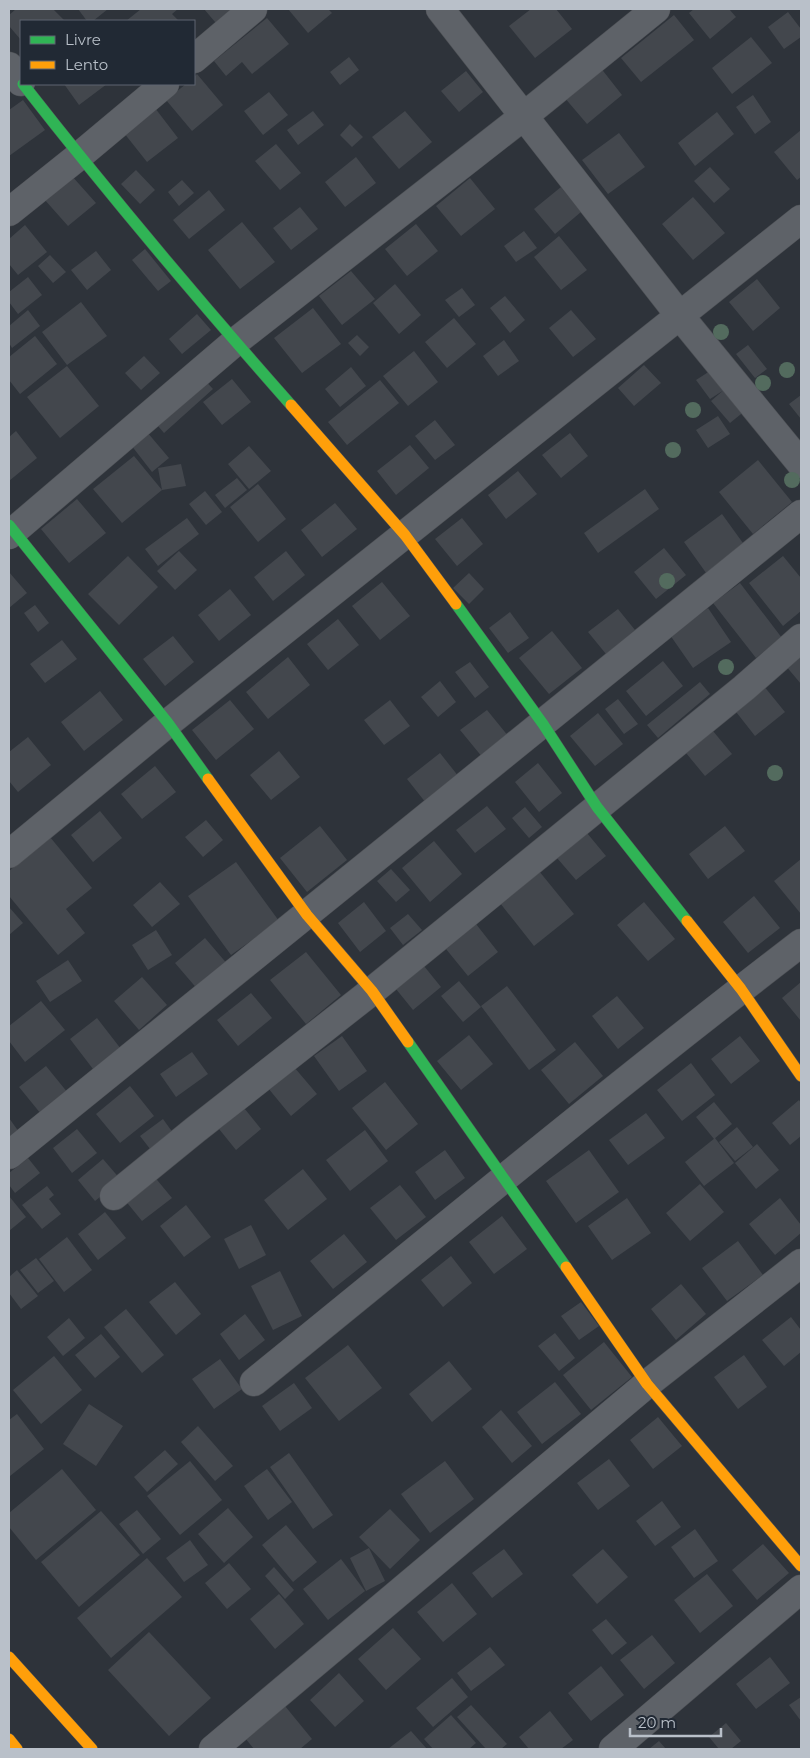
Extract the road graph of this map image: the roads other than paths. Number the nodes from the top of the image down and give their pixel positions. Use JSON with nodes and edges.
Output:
{"nodes":[{"id":1,"x":253,"y":9,"type":"edge"},
{"id":2,"x":440,"y":9,"type":"edge"},
{"id":3,"x":656,"y":9,"type":"edge"},
{"id":4,"x":195,"y":58,"type":"edge"},
{"id":5,"x":9,"y":66,"type":"edge"},
{"id":6,"x":20,"y":80,"type":"edge"},
{"id":7,"x":24,"y":85,"type":"edge"},
{"id":8,"x":164,"y":85,"type":"edge"},
{"id":9,"x":524,"y":116,"type":"junction"},
{"id":10,"x":79,"y":156,"type":"junction"},
{"id":11,"x":9,"y":212,"type":"edge"},
{"id":12,"x":801,"y":219,"type":"edge"},
{"id":13,"x":680,"y":316,"type":"junction"},
{"id":14,"x":235,"y":342,"type":"junction"},
{"id":15,"x":801,"y":464,"type":"edge"},
{"id":16,"x":801,"y":514,"type":"edge"},
{"id":17,"x":10,"y":530,"type":"edge"},
{"id":18,"x":405,"y":535,"type":"junction"},
{"id":19,"x":801,"y":638,"type":"edge"},
{"id":20,"x":168,"y":722,"type":"junction"},
{"id":21,"x":543,"y":724,"type":"junction"},
{"id":22,"x":597,"y":807,"type":"junction"},
{"id":23,"x":9,"y":854,"type":"edge"},
{"id":24,"x":307,"y":915,"type":"junction"},
{"id":25,"x":801,"y":943,"type":"edge"},
{"id":26,"x":741,"y":989,"type":"junction"},
{"id":27,"x":372,"y":991,"type":"junction"},
{"id":28,"x":801,"y":1076,"type":"edge"},
{"id":29,"x":9,"y":1155,"type":"edge"},
{"id":30,"x":505,"y":1178,"type":"junction"},
{"id":31,"x":114,"y":1196,"type":"dead end"},
{"id":32,"x":801,"y":1263,"type":"edge"},
{"id":33,"x":254,"y":1382,"type":"dead end"},
{"id":34,"x":647,"y":1384,"type":"junction"},
{"id":35,"x":801,"y":1566,"type":"edge"},
{"id":36,"x":801,"y":1589,"type":"edge"},
{"id":37,"x":9,"y":1657,"type":"edge"},
{"id":38,"x":9,"y":1739,"type":"edge"},
{"id":39,"x":17,"y":1749,"type":"edge"},
{"id":40,"x":92,"y":1749,"type":"edge"},
{"id":41,"x":213,"y":1749,"type":"edge"},
{"id":42,"x":613,"y":1749,"type":"edge"}],
"edges":[{"from":1,"to":4,"type":"street"},
{"from":2,"to":9,"type":"street"},
{"from":3,"to":9,"type":"street"},
{"from":5,"to":6,"type":"street"},
{"from":7,"to":10,"type":"main road"},
{"from":8,"to":10,"type":"street"},
{"from":9,"to":13,"type":"street"},
{"from":9,"to":14,"type":"street"},
{"from":10,"to":11,"type":"street"},
{"from":10,"to":14,"type":"main road"},
{"from":12,"to":13,"type":"street"},
{"from":13,"to":15,"type":"street"},
{"from":13,"to":18,"type":"street"},
{"from":14,"to":17,"type":"street"},
{"from":14,"to":18,"type":"main road"},
{"from":16,"to":21,"type":"street"},
{"from":17,"to":20,"type":"main road"},
{"from":18,"to":20,"type":"street"},
{"from":18,"to":21,"type":"main road"},
{"from":19,"to":22,"type":"street"},
{"from":20,"to":23,"type":"street"},
{"from":20,"to":24,"type":"main road"},
{"from":21,"to":22,"type":"main road"},
{"from":21,"to":24,"type":"street"},
{"from":22,"to":26,"type":"main road"},
{"from":22,"to":27,"type":"street"},
{"from":24,"to":27,"type":"main road"},
{"from":24,"to":29,"type":"street"},
{"from":25,"to":26,"type":"street"},
{"from":26,"to":28,"type":"main road"},
{"from":26,"to":30,"type":"street"},
{"from":27,"to":30,"type":"main road"},
{"from":27,"to":31,"type":"street"},
{"from":30,"to":33,"type":"street"},
{"from":30,"to":34,"type":"main road"},
{"from":32,"to":34,"type":"street"},
{"from":34,"to":35,"type":"main road"},
{"from":34,"to":41,"type":"street"},
{"from":36,"to":42,"type":"street"},
{"from":37,"to":40,"type":"main road"},
{"from":38,"to":39,"type":"main road"}]}
